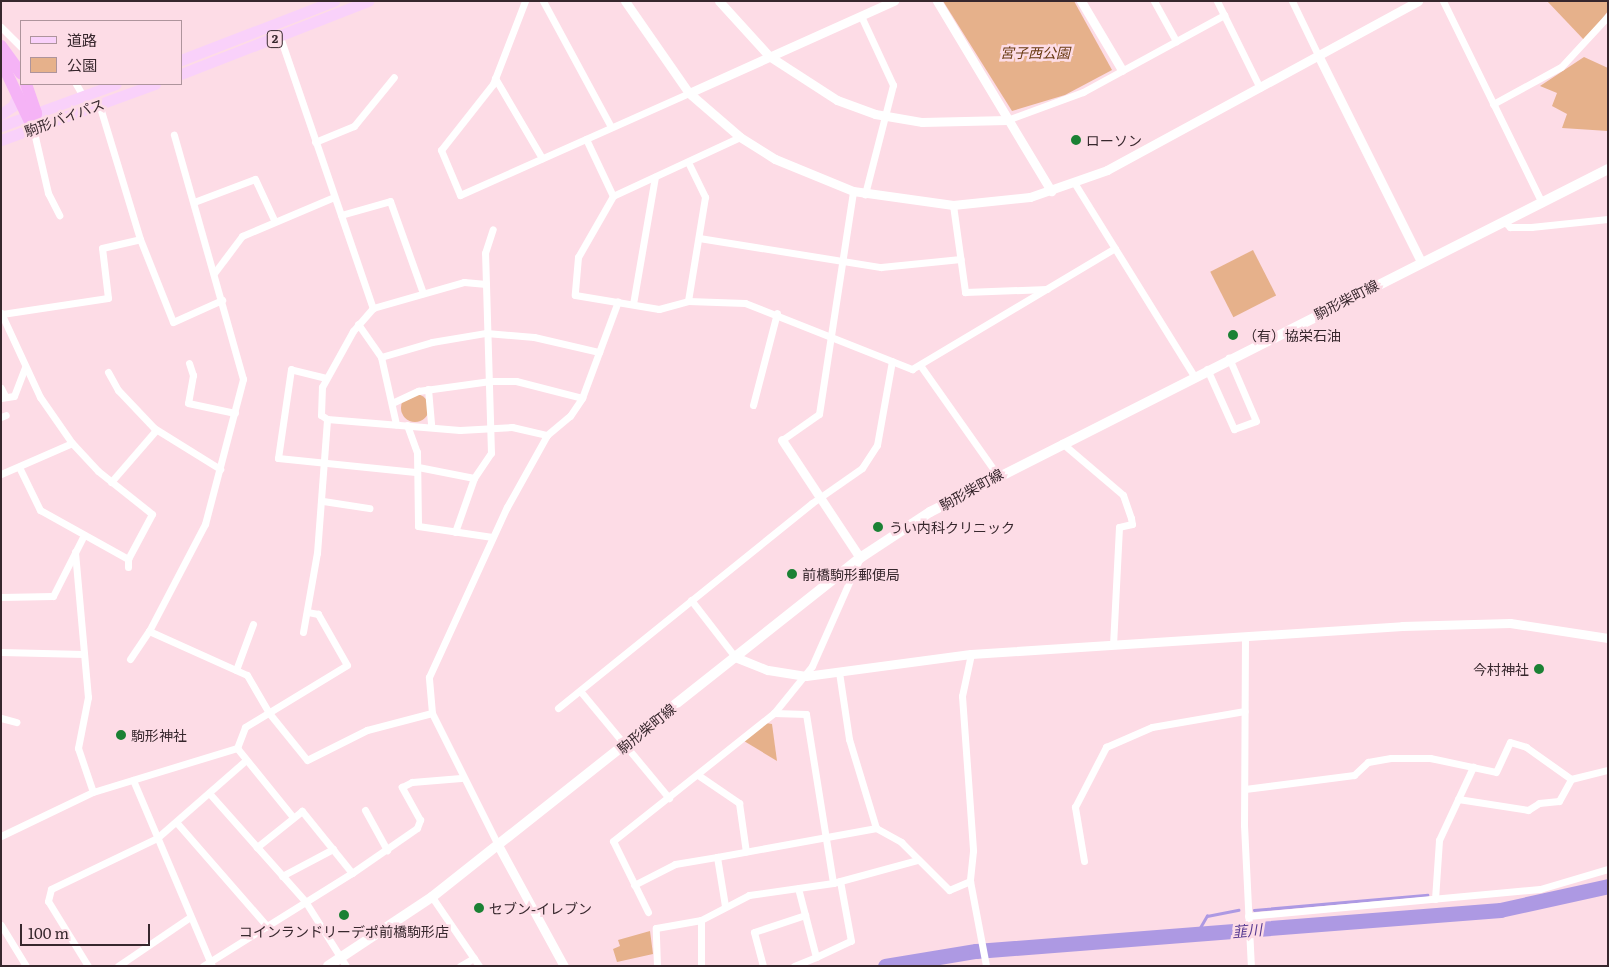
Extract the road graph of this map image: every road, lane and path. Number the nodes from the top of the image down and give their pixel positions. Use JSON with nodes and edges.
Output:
{"nodes":[{"id":1,"x":334,"y":1,"type":"edge"},
{"id":2,"x":368,"y":1,"type":"edge"},
{"id":3,"x":525,"y":1,"type":"edge"},
{"id":4,"x":543,"y":1,"type":"edge"},
{"id":5,"x":625,"y":1,"type":"edge"},
{"id":6,"x":719,"y":1,"type":"edge"},
{"id":7,"x":894,"y":1,"type":"edge"},
{"id":8,"x":937,"y":1,"type":"edge"},
{"id":9,"x":1081,"y":1,"type":"edge"},
{"id":10,"x":1154,"y":1,"type":"edge"},
{"id":11,"x":1217,"y":1,"type":"edge"},
{"id":12,"x":1292,"y":1,"type":"edge"},
{"id":13,"x":1418,"y":1,"type":"edge"},
{"id":14,"x":1443,"y":1,"type":"edge"},
{"id":15,"x":1224,"y":15,"type":"junction"},
{"id":16,"x":861,"y":16,"type":"junction"},
{"id":17,"x":1608,"y":16,"type":"edge"},
{"id":18,"x":1,"y":27,"type":"edge"},
{"id":19,"x":11,"y":35,"type":"junction"},
{"id":20,"x":280,"y":38,"type":"junction"},
{"id":21,"x":1176,"y":41,"type":"junction"},
{"id":22,"x":1,"y":46,"type":"edge"},
{"id":23,"x":20,"y":46,"type":"edge"},
{"id":24,"x":1318,"y":55,"type":"junction"},
{"id":25,"x":769,"y":56,"type":"junction"},
{"id":26,"x":1,"y":60,"type":"edge"},
{"id":27,"x":182,"y":60,"type":"edge"},
{"id":28,"x":1122,"y":70,"type":"junction"},
{"id":29,"x":20,"y":73,"type":"edge"},
{"id":30,"x":182,"y":74,"type":"edge"},
{"id":31,"x":394,"y":77,"type":"dead end"},
{"id":32,"x":495,"y":78,"type":"junction"},
{"id":33,"x":26,"y":85,"type":"edge"},
{"id":34,"x":77,"y":85,"type":"edge"},
{"id":35,"x":113,"y":85,"type":"edge"},
{"id":36,"x":152,"y":85,"type":"edge"},
{"id":37,"x":1260,"y":88,"type":"junction"},
{"id":38,"x":689,"y":92,"type":"junction"},
{"id":39,"x":18,"y":94,"type":"junction"},
{"id":40,"x":83,"y":96,"type":"junction"},
{"id":41,"x":98,"y":104,"type":"junction"},
{"id":42,"x":1493,"y":104,"type":"junction"},
{"id":43,"x":1,"y":114,"type":"edge"},
{"id":44,"x":884,"y":116,"type":"junction"},
{"id":45,"x":32,"y":119,"type":"junction"},
{"id":46,"x":1007,"y":120,"type":"junction"},
{"id":47,"x":1,"y":126,"type":"edge"},
{"id":48,"x":611,"y":127,"type":"junction"},
{"id":49,"x":174,"y":135,"type":"dead end"},
{"id":50,"x":740,"y":137,"type":"junction"},
{"id":51,"x":586,"y":139,"type":"junction"},
{"id":52,"x":1,"y":140,"type":"edge"},
{"id":53,"x":315,"y":142,"type":"junction"},
{"id":54,"x":542,"y":158,"type":"junction"},
{"id":55,"x":688,"y":162,"type":"junction"},
{"id":56,"x":1608,"y":169,"type":"edge"},
{"id":57,"x":655,"y":177,"type":"junction"},
{"id":58,"x":1074,"y":184,"type":"junction"},
{"id":59,"x":854,"y":191,"type":"junction"},
{"id":60,"x":1051,"y":191,"type":"junction"},
{"id":61,"x":865,"y":194,"type":"junction"},
{"id":62,"x":613,"y":196,"type":"junction"},
{"id":63,"x":334,"y":197,"type":"junction"},
{"id":64,"x":194,"y":202,"type":"junction"},
{"id":65,"x":1542,"y":203,"type":"junction"},
{"id":66,"x":953,"y":205,"type":"junction"},
{"id":67,"x":59,"y":215,"type":"dead end"},
{"id":68,"x":341,"y":216,"type":"junction"},
{"id":69,"x":1608,"y":219,"type":"edge"},
{"id":70,"x":275,"y":222,"type":"junction"},
{"id":71,"x":1505,"y":222,"type":"junction"},
{"id":72,"x":493,"y":229,"type":"dead end"},
{"id":73,"x":140,"y":238,"type":"junction"},
{"id":74,"x":699,"y":238,"type":"junction"},
{"id":75,"x":1115,"y":248,"type":"junction"},
{"id":76,"x":961,"y":259,"type":"junction"},
{"id":77,"x":841,"y":262,"type":"junction"},
{"id":78,"x":1421,"y":262,"type":"junction"},
{"id":79,"x":215,"y":272,"type":"junction"},
{"id":80,"x":486,"y":284,"type":"junction"},
{"id":81,"x":1048,"y":288,"type":"junction"},
{"id":82,"x":423,"y":293,"type":"junction"},
{"id":83,"x":222,"y":300,"type":"junction"},
{"id":84,"x":618,"y":301,"type":"junction"},
{"id":85,"x":688,"y":301,"type":"junction"},
{"id":86,"x":633,"y":304,"type":"junction"},
{"id":87,"x":373,"y":308,"type":"junction"},
{"id":88,"x":777,"y":313,"type":"junction"},
{"id":89,"x":2,"y":314,"type":"edge"},
{"id":90,"x":358,"y":324,"type":"junction"},
{"id":91,"x":486,"y":333,"type":"junction"},
{"id":92,"x":831,"y":340,"type":"junction"},
{"id":93,"x":599,"y":352,"type":"junction"},
{"id":94,"x":381,"y":358,"type":"junction"},
{"id":95,"x":1229,"y":358,"type":"junction"},
{"id":96,"x":892,"y":361,"type":"junction"},
{"id":97,"x":189,"y":363,"type":"dead end"},
{"id":98,"x":920,"y":365,"type":"junction"},
{"id":99,"x":26,"y":367,"type":"junction"},
{"id":100,"x":1208,"y":369,"type":"junction"},
{"id":101,"x":108,"y":372,"type":"dead end"},
{"id":102,"x":1194,"y":376,"type":"junction"},
{"id":103,"x":326,"y":378,"type":"junction"},
{"id":104,"x":490,"y":381,"type":"junction"},
{"id":105,"x":1,"y":388,"type":"edge"},
{"id":106,"x":428,"y":389,"type":"junction"},
{"id":107,"x":3,"y":397,"type":"edge"},
{"id":108,"x":582,"y":398,"type":"junction"},
{"id":109,"x":392,"y":403,"type":"junction"},
{"id":110,"x":753,"y":405,"type":"dead end"},
{"id":111,"x":235,"y":413,"type":"junction"},
{"id":112,"x":327,"y":418,"type":"junction"},
{"id":113,"x":396,"y":424,"type":"junction"},
{"id":114,"x":407,"y":425,"type":"junction"},
{"id":115,"x":431,"y":426,"type":"junction"},
{"id":116,"x":492,"y":428,"type":"junction"},
{"id":117,"x":156,"y":430,"type":"junction"},
{"id":118,"x":547,"y":435,"type":"junction"},
{"id":119,"x":782,"y":440,"type":"joint"},
{"id":120,"x":1062,"y":442,"type":"junction"},
{"id":121,"x":72,"y":443,"type":"junction"},
{"id":122,"x":323,"y":463,"type":"junction"},
{"id":123,"x":19,"y":467,"type":"junction"},
{"id":124,"x":220,"y":469,"type":"junction"},
{"id":125,"x":416,"y":470,"type":"junction"},
{"id":126,"x":1,"y":474,"type":"edge"},
{"id":127,"x":997,"y":474,"type":"junction"},
{"id":128,"x":474,"y":478,"type":"junction"},
{"id":129,"x":111,"y":482,"type":"junction"},
{"id":130,"x":820,"y":499,"type":"junction"},
{"id":131,"x":323,"y":501,"type":"junction"},
{"id":132,"x":369,"y":508,"type":"dead end"},
{"id":133,"x":455,"y":532,"type":"junction"},
{"id":134,"x":84,"y":535,"type":"junction"},
{"id":135,"x":492,"y":537,"type":"junction"},
{"id":136,"x":75,"y":552,"type":"junction"},
{"id":137,"x":860,"y":558,"type":"junction"},
{"id":138,"x":1,"y":597,"type":"edge"},
{"id":139,"x":691,"y":600,"type":"junction"},
{"id":140,"x":308,"y":612,"type":"junction"},
{"id":141,"x":253,"y":624,"type":"dead end"},
{"id":142,"x":149,"y":631,"type":"junction"},
{"id":143,"x":303,"y":632,"type":"dead end"},
{"id":144,"x":1245,"y":638,"type":"junction"},
{"id":145,"x":1608,"y":638,"type":"edge"},
{"id":146,"x":1113,"y":646,"type":"junction"},
{"id":147,"x":1,"y":652,"type":"edge"},
{"id":148,"x":84,"y":654,"type":"junction"},
{"id":149,"x":971,"y":654,"type":"junction"},
{"id":150,"x":735,"y":657,"type":"junction"},
{"id":151,"x":130,"y":659,"type":"dead end"},
{"id":152,"x":236,"y":670,"type":"junction"},
{"id":153,"x":839,"y":672,"type":"junction"},
{"id":154,"x":806,"y":676,"type":"junction"},
{"id":155,"x":581,"y":692,"type":"junction"},
{"id":156,"x":558,"y":708,"type":"dead end"},
{"id":157,"x":1246,"y":711,"type":"junction"},
{"id":158,"x":269,"y":713,"type":"junction"},
{"id":159,"x":432,"y":713,"type":"junction"},
{"id":160,"x":774,"y":713,"type":"junction"},
{"id":161,"x":1,"y":718,"type":"edge"},
{"id":162,"x":16,"y":722,"type":"dead end"},
{"id":163,"x":626,"y":744,"type":"junction"},
{"id":164,"x":237,"y":748,"type":"junction"},
{"id":165,"x":245,"y":761,"type":"junction"},
{"id":166,"x":1473,"y":767,"type":"junction"},
{"id":167,"x":1608,"y":770,"type":"edge"},
{"id":168,"x":698,"y":775,"type":"junction"},
{"id":169,"x":461,"y":778,"type":"junction"},
{"id":170,"x":1571,"y":779,"type":"junction"},
{"id":171,"x":133,"y":780,"type":"junction"},
{"id":172,"x":1245,"y":789,"type":"junction"},
{"id":173,"x":93,"y":792,"type":"junction"},
{"id":174,"x":209,"y":793,"type":"junction"},
{"id":175,"x":669,"y":798,"type":"junction"},
{"id":176,"x":1458,"y":799,"type":"junction"},
{"id":177,"x":365,"y":810,"type":"dead end"},
{"id":178,"x":292,"y":816,"type":"junction"},
{"id":179,"x":177,"y":823,"type":"junction"},
{"id":180,"x":876,"y":828,"type":"junction"},
{"id":181,"x":1,"y":836,"type":"edge"},
{"id":182,"x":157,"y":838,"type":"junction"},
{"id":183,"x":826,"y":839,"type":"junction"},
{"id":184,"x":257,"y":847,"type":"junction"},
{"id":185,"x":499,"y":847,"type":"junction"},
{"id":186,"x":333,"y":849,"type":"junction"},
{"id":187,"x":387,"y":850,"type":"junction"},
{"id":188,"x":746,"y":852,"type":"junction"},
{"id":189,"x":717,"y":857,"type":"junction"},
{"id":190,"x":917,"y":860,"type":"junction"},
{"id":191,"x":1084,"y":861,"type":"dead end"},
{"id":192,"x":1608,"y":869,"type":"edge"},
{"id":193,"x":352,"y":873,"type":"junction"},
{"id":194,"x":282,"y":876,"type":"junction"},
{"id":195,"x":970,"y":881,"type":"junction"},
{"id":196,"x":836,"y":882,"type":"junction"},
{"id":197,"x":634,"y":886,"type":"junction"},
{"id":198,"x":798,"y":888,"type":"junction"},
{"id":199,"x":432,"y":897,"type":"junction"},
{"id":200,"x":1435,"y":899,"type":"junction"},
{"id":201,"x":305,"y":901,"type":"junction"},
{"id":202,"x":725,"y":906,"type":"junction"},
{"id":203,"x":648,"y":912,"type":"dead end"},
{"id":204,"x":805,"y":915,"type":"junction"},
{"id":205,"x":190,"y":917,"type":"junction"},
{"id":206,"x":1248,"y":918,"type":"junction"},
{"id":207,"x":701,"y":920,"type":"junction"},
{"id":208,"x":1,"y":925,"type":"edge"},
{"id":209,"x":267,"y":926,"type":"junction"},
{"id":210,"x":816,"y":957,"type":"junction"},
{"id":211,"x":474,"y":958,"type":"junction"},
{"id":212,"x":344,"y":962,"type":"edge"},
{"id":213,"x":985,"y":963,"type":"edge"},
{"id":214,"x":211,"y":964,"type":"edge"},
{"id":215,"x":26,"y":966,"type":"edge"},
{"id":216,"x":88,"y":966,"type":"edge"},
{"id":217,"x":118,"y":966,"type":"edge"},
{"id":218,"x":203,"y":966,"type":"edge"},
{"id":219,"x":328,"y":966,"type":"edge"},
{"id":220,"x":460,"y":966,"type":"edge"},
{"id":221,"x":479,"y":966,"type":"edge"},
{"id":222,"x":564,"y":966,"type":"edge"},
{"id":223,"x":657,"y":966,"type":"edge"},
{"id":224,"x":701,"y":966,"type":"edge"},
{"id":225,"x":764,"y":966,"type":"edge"},
{"id":226,"x":794,"y":966,"type":"edge"},
{"id":227,"x":1251,"y":966,"type":"edge"}],
"edges":[{"from":1,"to":27,"type":"main road","number":"2"},
{"from":2,"to":20,"type":"main road","number":"2"},
{"from":3,"to":32,"type":"street"},
{"from":4,"to":48,"type":"street"},
{"from":5,"to":38,"type":"street"},
{"from":6,"to":25,"type":"street"},
{"from":7,"to":16,"type":"street"},
{"from":8,"to":46,"type":"street"},
{"from":9,"to":28,"type":"street"},
{"from":10,"to":21,"type":"street"},
{"from":11,"to":15,"type":"street"},
{"from":12,"to":24,"type":"street"},
{"from":13,"to":24,"type":"street"},
{"from":14,"to":42,"type":"street"},
{"from":15,"to":21,"type":"street"},
{"from":15,"to":37,"type":"street"},
{"from":16,"to":25,"type":"street"},
{"from":16,"to":44,"type":"street"},
{"from":17,"to":42,"type":"street"},
{"from":18,"to":19,"type":"street"},
{"from":19,"to":22,"type":"street"},
{"from":19,"to":23,"type":"street"},
{"from":20,"to":30,"type":"main road","number":"2"},
{"from":20,"to":53,"type":"street"},
{"from":21,"to":28,"type":"street"},
{"from":22,"to":29,"type":"highway"},
{"from":24,"to":37,"type":"street"},
{"from":24,"to":78,"type":"street"},
{"from":25,"to":38,"type":"street"},
{"from":25,"to":44,"type":"street"},
{"from":26,"to":39,"type":"highway"},
{"from":28,"to":46,"type":"street"},
{"from":31,"to":53,"type":"street"},
{"from":32,"to":54,"type":"street"},
{"from":32,"to":54,"type":"street"},
{"from":33,"to":45,"type":"highway"},
{"from":34,"to":40,"type":"street"},
{"from":35,"to":40,"type":"main road","name":"駒形バイパス"},
{"from":36,"to":41,"type":"main road","name":"駒形バイパス"},
{"from":37,"to":58,"type":"street"},
{"from":38,"to":48,"type":"street"},
{"from":38,"to":50,"type":"street"},
{"from":39,"to":43,"type":"main road"},
{"from":39,"to":45,"type":"highway"},
{"from":40,"to":45,"type":"main road","name":"駒形バイパス"},
{"from":41,"to":45,"type":"main road","name":"駒形バイパス"},
{"from":41,"to":73,"type":"street"},
{"from":42,"to":65,"type":"street"},
{"from":44,"to":46,"type":"street"},
{"from":44,"to":61,"type":"street"},
{"from":45,"to":47,"type":"main road","name":"駒形バイパス"},
{"from":45,"to":52,"type":"main road","name":"駒形バイパス"},
{"from":45,"to":67,"type":"street"},
{"from":46,"to":60,"type":"street"},
{"from":48,"to":51,"type":"street"},
{"from":49,"to":64,"type":"street"},
{"from":50,"to":55,"type":"street"},
{"from":50,"to":59,"type":"street"},
{"from":51,"to":54,"type":"street"},
{"from":51,"to":62,"type":"street"},
{"from":53,"to":63,"type":"street"},
{"from":55,"to":57,"type":"street"},
{"from":55,"to":74,"type":"street"},
{"from":56,"to":65,"type":"main road","name":"駒形柴町線"},
{"from":57,"to":62,"type":"street"},
{"from":57,"to":86,"type":"street"},
{"from":58,"to":60,"type":"street"},
{"from":58,"to":75,"type":"street"},
{"from":59,"to":61,"type":"street"},
{"from":59,"to":77,"type":"street"},
{"from":60,"to":66,"type":"street"},
{"from":61,"to":66,"type":"street"},
{"from":62,"to":84,"type":"street"},
{"from":63,"to":68,"type":"street"},
{"from":63,"to":70,"type":"street"},
{"from":64,"to":70,"type":"street"},
{"from":64,"to":79,"type":"street"},
{"from":65,"to":71,"type":"main road","name":"駒形柴町線"},
{"from":66,"to":76,"type":"street"},
{"from":68,"to":82,"type":"street"},
{"from":68,"to":87,"type":"street"},
{"from":69,"to":71,"type":"street"},
{"from":70,"to":79,"type":"street"},
{"from":71,"to":78,"type":"main road","name":"駒形柴町線"},
{"from":72,"to":80,"type":"street"},
{"from":73,"to":83,"type":"street"},
{"from":73,"to":89,"type":"street"},
{"from":74,"to":77,"type":"street"},
{"from":74,"to":85,"type":"street"},
{"from":75,"to":81,"type":"street"},
{"from":75,"to":102,"type":"street"},
{"from":76,"to":77,"type":"street"},
{"from":76,"to":81,"type":"street"},
{"from":77,"to":92,"type":"street"},
{"from":78,"to":95,"type":"main road","name":"駒形柴町線"},
{"from":79,"to":83,"type":"street"},
{"from":80,"to":82,"type":"street"},
{"from":80,"to":91,"type":"street"},
{"from":81,"to":98,"type":"street"},
{"from":82,"to":87,"type":"street"},
{"from":83,"to":111,"type":"street"},
{"from":84,"to":86,"type":"street"},
{"from":84,"to":93,"type":"street"},
{"from":85,"to":86,"type":"street"},
{"from":85,"to":88,"type":"street"},
{"from":87,"to":90,"type":"street"},
{"from":88,"to":92,"type":"street"},
{"from":88,"to":110,"type":"street"},
{"from":89,"to":99,"type":"street"},
{"from":90,"to":94,"type":"street"},
{"from":90,"to":103,"type":"street"},
{"from":91,"to":93,"type":"street"},
{"from":91,"to":94,"type":"street"},
{"from":91,"to":104,"type":"street"},
{"from":92,"to":96,"type":"street"},
{"from":92,"to":119,"type":"street"},
{"from":93,"to":108,"type":"street"},
{"from":94,"to":109,"type":"street"},
{"from":95,"to":100,"type":"main road","name":"駒形柴町線"},
{"from":95,"to":100,"type":"street"},
{"from":96,"to":98,"type":"street"},
{"from":96,"to":130,"type":"street"},
{"from":97,"to":111,"type":"street"},
{"from":98,"to":127,"type":"street"},
{"from":99,"to":107,"type":"street"},
{"from":99,"to":121,"type":"street"},
{"from":100,"to":102,"type":"main road","name":"駒形柴町線"},
{"from":101,"to":117,"type":"street"},
{"from":102,"to":120,"type":"main road","name":"駒形柴町線"},
{"from":103,"to":112,"type":"street"},
{"from":103,"to":122,"type":"street"},
{"from":104,"to":106,"type":"street"},
{"from":104,"to":108,"type":"street"},
{"from":104,"to":116,"type":"street"},
{"from":105,"to":107,"type":"street"},
{"from":106,"to":109,"type":"street"},
{"from":106,"to":115,"type":"street"},
{"from":108,"to":118,"type":"street"},
{"from":109,"to":113,"type":"street"},
{"from":111,"to":124,"type":"street"},
{"from":112,"to":113,"type":"street"},
{"from":112,"to":122,"type":"street"},
{"from":113,"to":114,"type":"street"},
{"from":114,"to":115,"type":"street"},
{"from":114,"to":125,"type":"street"},
{"from":115,"to":116,"type":"street"},
{"from":116,"to":118,"type":"street"},
{"from":116,"to":128,"type":"street"},
{"from":117,"to":124,"type":"street"},
{"from":117,"to":129,"type":"street"},
{"from":118,"to":135,"type":"street"},
{"from":119,"to":130,"type":"street"},
{"from":120,"to":127,"type":"main road","name":"駒形柴町線"},
{"from":120,"to":146,"type":"street"},
{"from":121,"to":123,"type":"street"},
{"from":121,"to":129,"type":"street"},
{"from":122,"to":125,"type":"street"},
{"from":122,"to":131,"type":"street"},
{"from":123,"to":126,"type":"street"},
{"from":123,"to":134,"type":"street"},
{"from":124,"to":142,"type":"street"},
{"from":125,"to":128,"type":"street"},
{"from":125,"to":133,"type":"street"},
{"from":127,"to":137,"type":"main road","name":"駒形柴町線"},
{"from":128,"to":133,"type":"street"},
{"from":129,"to":134,"type":"street"},
{"from":130,"to":137,"type":"street"},
{"from":130,"to":139,"type":"street"},
{"from":131,"to":132,"type":"street"},
{"from":131,"to":140,"type":"street"},
{"from":133,"to":135,"type":"street"},
{"from":134,"to":136,"type":"street"},
{"from":135,"to":159,"type":"street"},
{"from":136,"to":138,"type":"street"},
{"from":136,"to":148,"type":"street"},
{"from":137,"to":150,"type":"main road","name":"駒形柴町線"},
{"from":137,"to":154,"type":"street"},
{"from":139,"to":150,"type":"street"},
{"from":139,"to":155,"type":"street"},
{"from":140,"to":143,"type":"street"},
{"from":140,"to":158,"type":"street"},
{"from":141,"to":152,"type":"street"},
{"from":142,"to":151,"type":"street"},
{"from":142,"to":152,"type":"street"},
{"from":144,"to":145,"type":"street"},
{"from":144,"to":146,"type":"street"},
{"from":144,"to":157,"type":"street"},
{"from":146,"to":149,"type":"street"},
{"from":147,"to":148,"type":"street"},
{"from":148,"to":173,"type":"street"},
{"from":149,"to":153,"type":"street"},
{"from":149,"to":195,"type":"street"},
{"from":150,"to":154,"type":"street"},
{"from":150,"to":163,"type":"main road","name":"駒形柴町線"},
{"from":152,"to":158,"type":"street"},
{"from":153,"to":154,"type":"street"},
{"from":153,"to":180,"type":"street"},
{"from":154,"to":160,"type":"street"},
{"from":155,"to":156,"type":"street"},
{"from":155,"to":163,"type":"street"},
{"from":157,"to":172,"type":"street"},
{"from":157,"to":191,"type":"street"},
{"from":158,"to":159,"type":"street"},
{"from":158,"to":164,"type":"street"},
{"from":159,"to":169,"type":"street"},
{"from":160,"to":168,"type":"street"},
{"from":160,"to":183,"type":"street"},
{"from":161,"to":162,"type":"street"},
{"from":163,"to":175,"type":"street"},
{"from":163,"to":185,"type":"main road","name":"駒形柴町線"},
{"from":164,"to":165,"type":"street"},
{"from":164,"to":171,"type":"street"},
{"from":165,"to":174,"type":"street"},
{"from":165,"to":178,"type":"street"},
{"from":166,"to":170,"type":"street"},
{"from":166,"to":172,"type":"street"},
{"from":166,"to":176,"type":"street"},
{"from":167,"to":170,"type":"street"},
{"from":168,"to":175,"type":"street"},
{"from":168,"to":188,"type":"street"},
{"from":169,"to":185,"type":"street"},
{"from":169,"to":187,"type":"street"},
{"from":170,"to":176,"type":"street"},
{"from":171,"to":173,"type":"street"},
{"from":171,"to":182,"type":"street"},
{"from":172,"to":206,"type":"street"},
{"from":173,"to":181,"type":"street"},
{"from":174,"to":179,"type":"street"},
{"from":174,"to":184,"type":"street"},
{"from":175,"to":197,"type":"street"},
{"from":176,"to":200,"type":"street"},
{"from":177,"to":187,"type":"street"},
{"from":178,"to":184,"type":"street"},
{"from":178,"to":186,"type":"street"},
{"from":179,"to":182,"type":"street"},
{"from":179,"to":209,"type":"street"},
{"from":180,"to":183,"type":"street"},
{"from":180,"to":190,"type":"street"},
{"from":182,"to":205,"type":"street"},
{"from":182,"to":216,"type":"street"},
{"from":183,"to":188,"type":"street"},
{"from":183,"to":196,"type":"street"},
{"from":184,"to":194,"type":"street"},
{"from":185,"to":199,"type":"main road","name":"駒形柴町線"},
{"from":185,"to":222,"type":"street"},
{"from":186,"to":193,"type":"street"},
{"from":186,"to":194,"type":"street"},
{"from":187,"to":193,"type":"street"},
{"from":188,"to":189,"type":"street"},
{"from":189,"to":197,"type":"street"},
{"from":189,"to":202,"type":"street"},
{"from":190,"to":195,"type":"street"},
{"from":190,"to":196,"type":"street"},
{"from":192,"to":200,"type":"street"},
{"from":193,"to":201,"type":"street"},
{"from":194,"to":201,"type":"street"},
{"from":195,"to":213,"type":"street"},
{"from":196,"to":198,"type":"street"},
{"from":196,"to":210,"type":"street"},
{"from":197,"to":203,"type":"street"},
{"from":198,"to":202,"type":"street"},
{"from":198,"to":204,"type":"street"},
{"from":199,"to":211,"type":"street"},
{"from":199,"to":212,"type":"main road","name":"駒形柴町線"},
{"from":200,"to":206,"type":"street"},
{"from":201,"to":209,"type":"street"},
{"from":201,"to":212,"type":"street"},
{"from":202,"to":207,"type":"street"},
{"from":204,"to":210,"type":"street"},
{"from":204,"to":225,"type":"street"},
{"from":205,"to":214,"type":"street"},
{"from":205,"to":217,"type":"street"},
{"from":206,"to":227,"type":"street"},
{"from":207,"to":223,"type":"street"},
{"from":207,"to":224,"type":"street"},
{"from":208,"to":215,"type":"street"},
{"from":209,"to":214,"type":"street"},
{"from":210,"to":226,"type":"street"},
{"from":211,"to":220,"type":"street"},
{"from":211,"to":221,"type":"street"},
{"from":212,"to":219,"type":"main road","name":"駒形柴町線"},
{"from":214,"to":218,"type":"street"}]}
